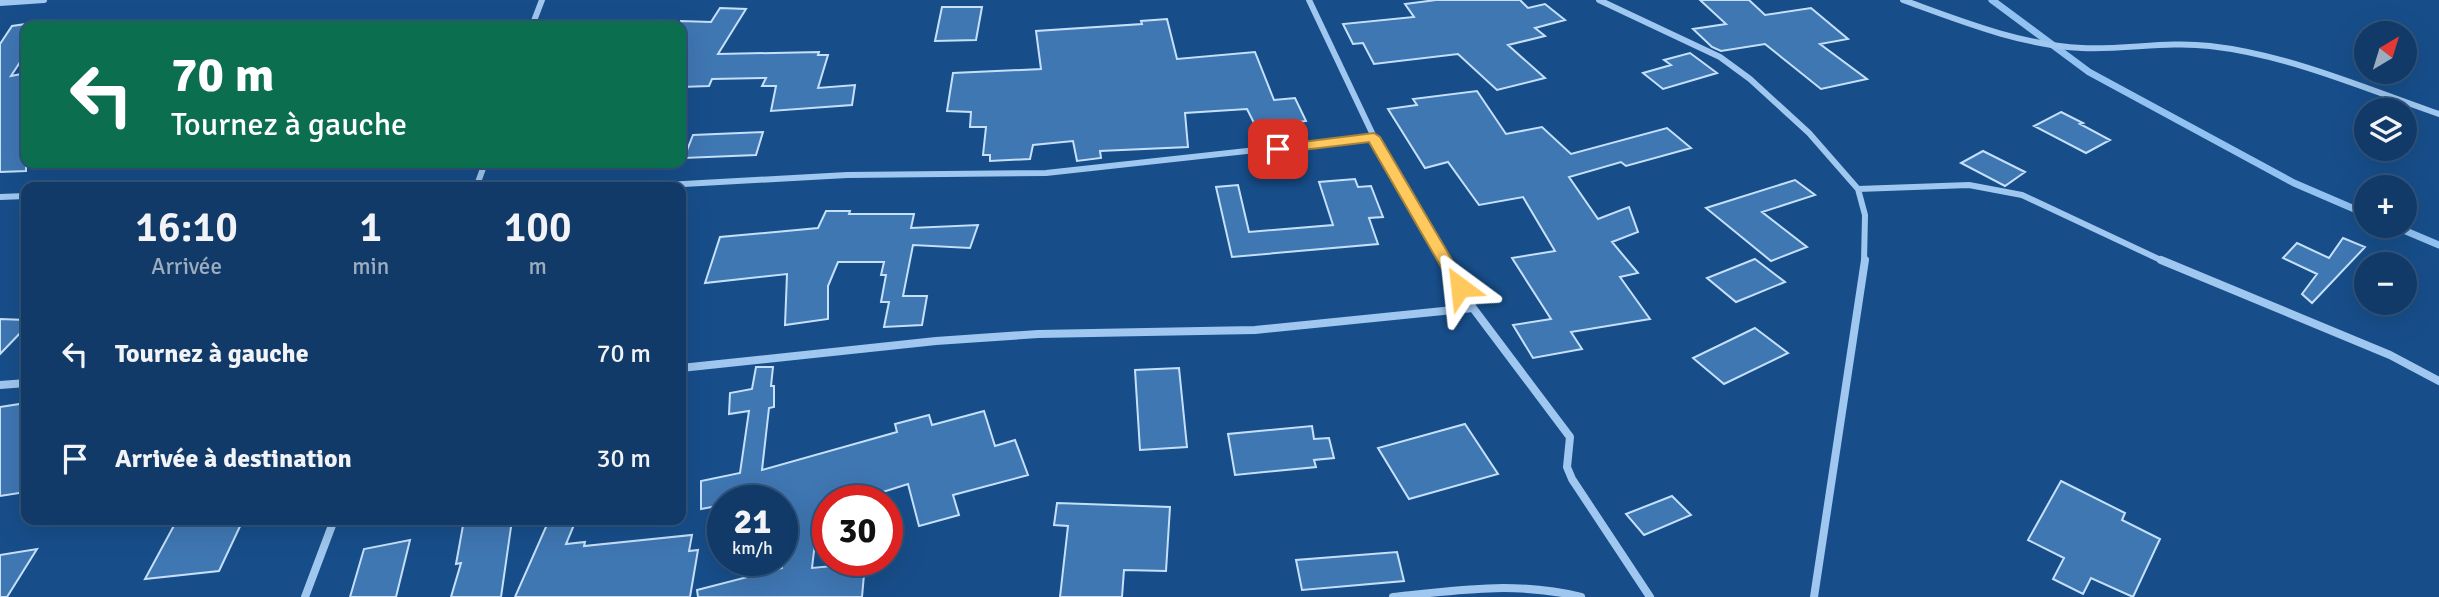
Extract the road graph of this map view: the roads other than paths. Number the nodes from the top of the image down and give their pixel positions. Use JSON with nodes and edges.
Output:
{"nodes":[{"id":1,"x":44,"y":0,"type":"edge"},
{"id":2,"x":542,"y":0,"type":"edge"},
{"id":3,"x":1309,"y":0,"type":"edge"},
{"id":4,"x":1599,"y":0,"type":"edge"},
{"id":5,"x":1903,"y":0,"type":"edge"},
{"id":6,"x":0,"y":3,"type":"edge"},
{"id":7,"x":535,"y":21,"type":"edge"},
{"id":8,"x":2439,"y":114,"type":"edge"},
{"id":9,"x":1374,"y":137,"type":"junction"},
{"id":10,"x":686,"y":184,"type":"edge"},
{"id":11,"x":1858,"y":189,"type":"junction"},
{"id":12,"x":21,"y":196,"type":"edge"},
{"id":13,"x":0,"y":197,"type":"edge"},
{"id":14,"x":1472,"y":309,"type":"junction"},
{"id":15,"x":686,"y":367,"type":"edge"},
{"id":16,"x":2439,"y":381,"type":"edge"},
{"id":17,"x":21,"y":383,"type":"edge"},
{"id":18,"x":0,"y":385,"type":"edge"},
{"id":19,"x":332,"y":525,"type":"edge"},
{"id":20,"x":305,"y":597,"type":"edge"},
{"id":21,"x":1393,"y":597,"type":"edge"},
{"id":22,"x":1581,"y":597,"type":"edge"},
{"id":23,"x":1650,"y":597,"type":"edge"},
{"id":24,"x":1814,"y":597,"type":"edge"}],
"edges":[{"from":1,"to":6,"type":"street"},
{"from":2,"to":7,"type":"street"},
{"from":3,"to":9,"type":"street"},
{"from":4,"to":11,"type":"street"},
{"from":5,"to":8,"type":"street"},
{"from":9,"to":10,"type":"street"},
{"from":9,"to":14,"type":"street"},
{"from":11,"to":16,"type":"street"},
{"from":11,"to":24,"type":"street"},
{"from":12,"to":13,"type":"street"},
{"from":14,"to":15,"type":"street"},
{"from":14,"to":23,"type":"street"},
{"from":17,"to":18,"type":"street"},
{"from":19,"to":20,"type":"street"},
{"from":21,"to":22,"type":"street"}]}
